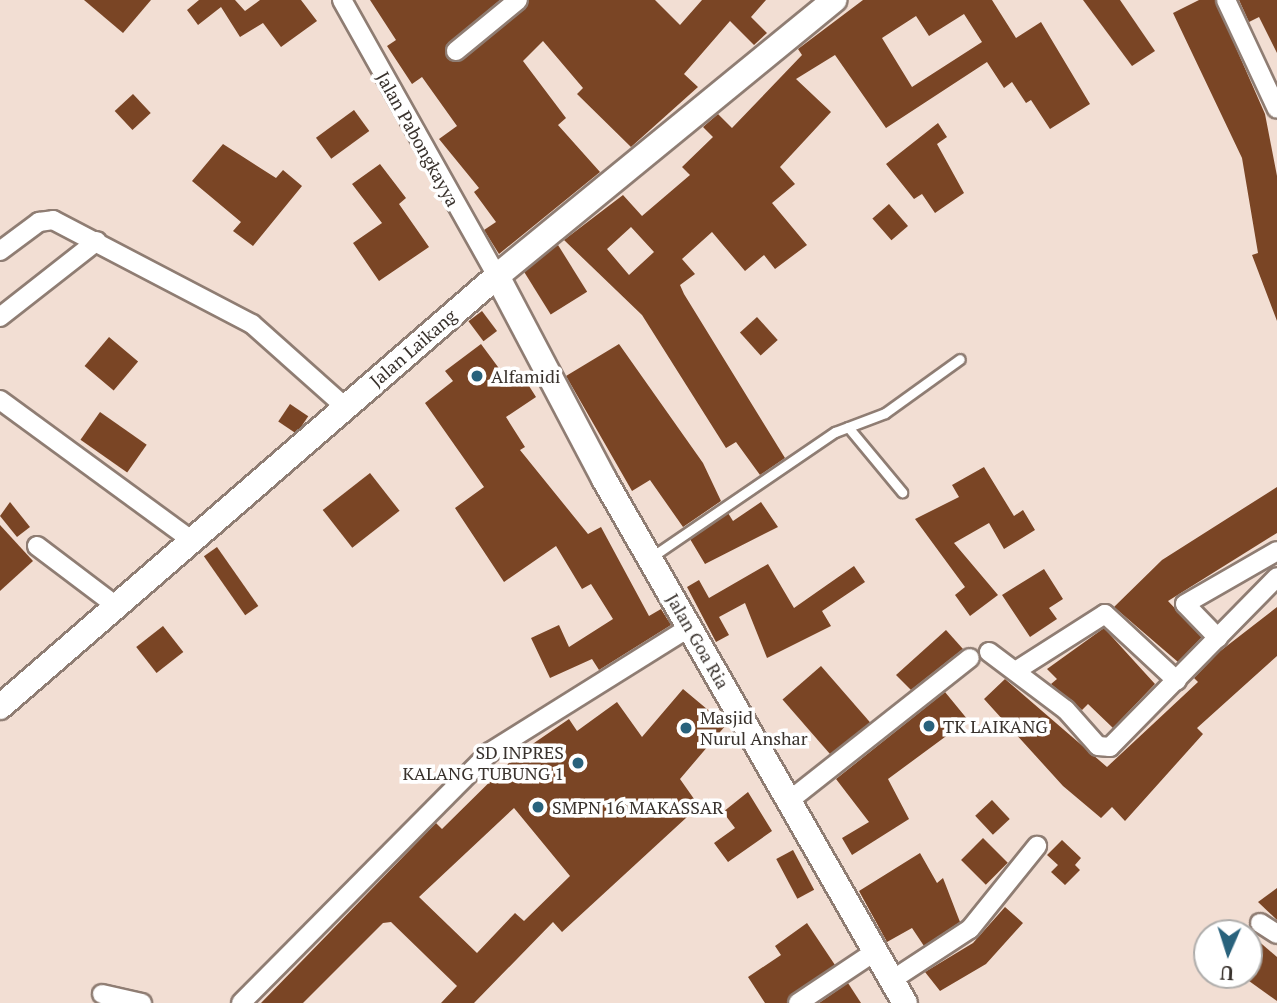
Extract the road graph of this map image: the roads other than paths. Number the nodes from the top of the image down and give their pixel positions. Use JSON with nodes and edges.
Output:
{"nodes":[{"id":1,"x":342,"y":0,"type":"edge"},
{"id":2,"x":518,"y":0,"type":"edge"},
{"id":3,"x":834,"y":0,"type":"edge"},
{"id":4,"x":1226,"y":0,"type":"edge"},
{"id":5,"x":456,"y":51,"type":"dead end"},
{"id":6,"x":1277,"y":109,"type":"edge"},
{"id":7,"x":97,"y":241,"type":"junction"},
{"id":8,"x":0,"y":251,"type":"edge"},
{"id":9,"x":497,"y":276,"type":"junction"},
{"id":10,"x":0,"y":317,"type":"edge"},
{"id":11,"x":960,"y":359,"type":"dead end"},
{"id":12,"x":0,"y":400,"type":"edge"},
{"id":13,"x":345,"y":407,"type":"junction"},
{"id":14,"x":848,"y":428,"type":"junction"},
{"id":15,"x":902,"y":492,"type":"dead end"},
{"id":16,"x":191,"y":540,"type":"junction"},
{"id":17,"x":37,"y":546,"type":"dead end"},
{"id":18,"x":1277,"y":551,"type":"edge"},
{"id":19,"x":649,"y":558,"type":"junction"},
{"id":20,"x":1277,"y":577,"type":"edge"},
{"id":21,"x":115,"y":605,"type":"junction"},
{"id":22,"x":690,"y":627,"type":"junction"},
{"id":23,"x":1218,"y":638,"type":"junction"},
{"id":24,"x":989,"y":652,"type":"dead end"},
{"id":25,"x":970,"y":658,"type":"dead end"},
{"id":26,"x":1017,"y":670,"type":"junction"},
{"id":27,"x":1177,"y":681,"type":"junction"},
{"id":28,"x":0,"y":707,"type":"edge"},
{"id":29,"x":790,"y":800,"type":"junction"},
{"id":30,"x":1037,"y":846,"type":"dead end"},
{"id":31,"x":876,"y":951,"type":"junction"},
{"id":32,"x":892,"y":980,"type":"junction"},
{"id":33,"x":102,"y":995,"type":"dead end"},
{"id":34,"x":142,"y":1003,"type":"edge"},
{"id":35,"x":241,"y":1003,"type":"edge"},
{"id":36,"x":798,"y":1003,"type":"edge"},
{"id":37,"x":905,"y":1003,"type":"edge"}],
"edges":[{"from":1,"to":9,"type":"street","name":"Jalan Pabongkayya"},
{"from":2,"to":5,"type":"street"},
{"from":3,"to":9,"type":"main road","name":"Jalan Laikang"},
{"from":4,"to":6,"type":"street"},
{"from":7,"to":8,"type":"street"},
{"from":7,"to":10,"type":"street"},
{"from":7,"to":13,"type":"street"},
{"from":9,"to":13,"type":"main road","name":"Jalan Laikang"},
{"from":9,"to":19,"type":"main road","name":"Jalan Goa Ria"},
{"from":11,"to":14,"type":"lane"},
{"from":12,"to":16,"type":"street"},
{"from":13,"to":16,"type":"main road","name":"Jalan Laikang"},
{"from":14,"to":15,"type":"lane"},
{"from":14,"to":19,"type":"lane"},
{"from":16,"to":21,"type":"main road","name":"Jalan Laikang"},
{"from":17,"to":21,"type":"street"},
{"from":18,"to":23,"type":"street"},
{"from":19,"to":22,"type":"main road","name":"Jalan Goa Ria"},
{"from":20,"to":23,"type":"street"},
{"from":21,"to":28,"type":"main road","name":"Jalan Laikang"},
{"from":22,"to":29,"type":"main road","name":"Jalan Goa Ria"},
{"from":22,"to":35,"type":"street"},
{"from":23,"to":27,"type":"street"},
{"from":24,"to":26,"type":"street"},
{"from":25,"to":29,"type":"street"},
{"from":26,"to":27,"type":"street"},
{"from":26,"to":27,"type":"street"},
{"from":29,"to":31,"type":"main road","name":"Jalan Goa Ria"},
{"from":30,"to":32,"type":"street"},
{"from":31,"to":32,"type":"main road","name":"Jalan Goa Ria"},
{"from":31,"to":36,"type":"street"},
{"from":32,"to":37,"type":"main road","name":"Jalan Goa Ria"},
{"from":33,"to":34,"type":"street"}]}
